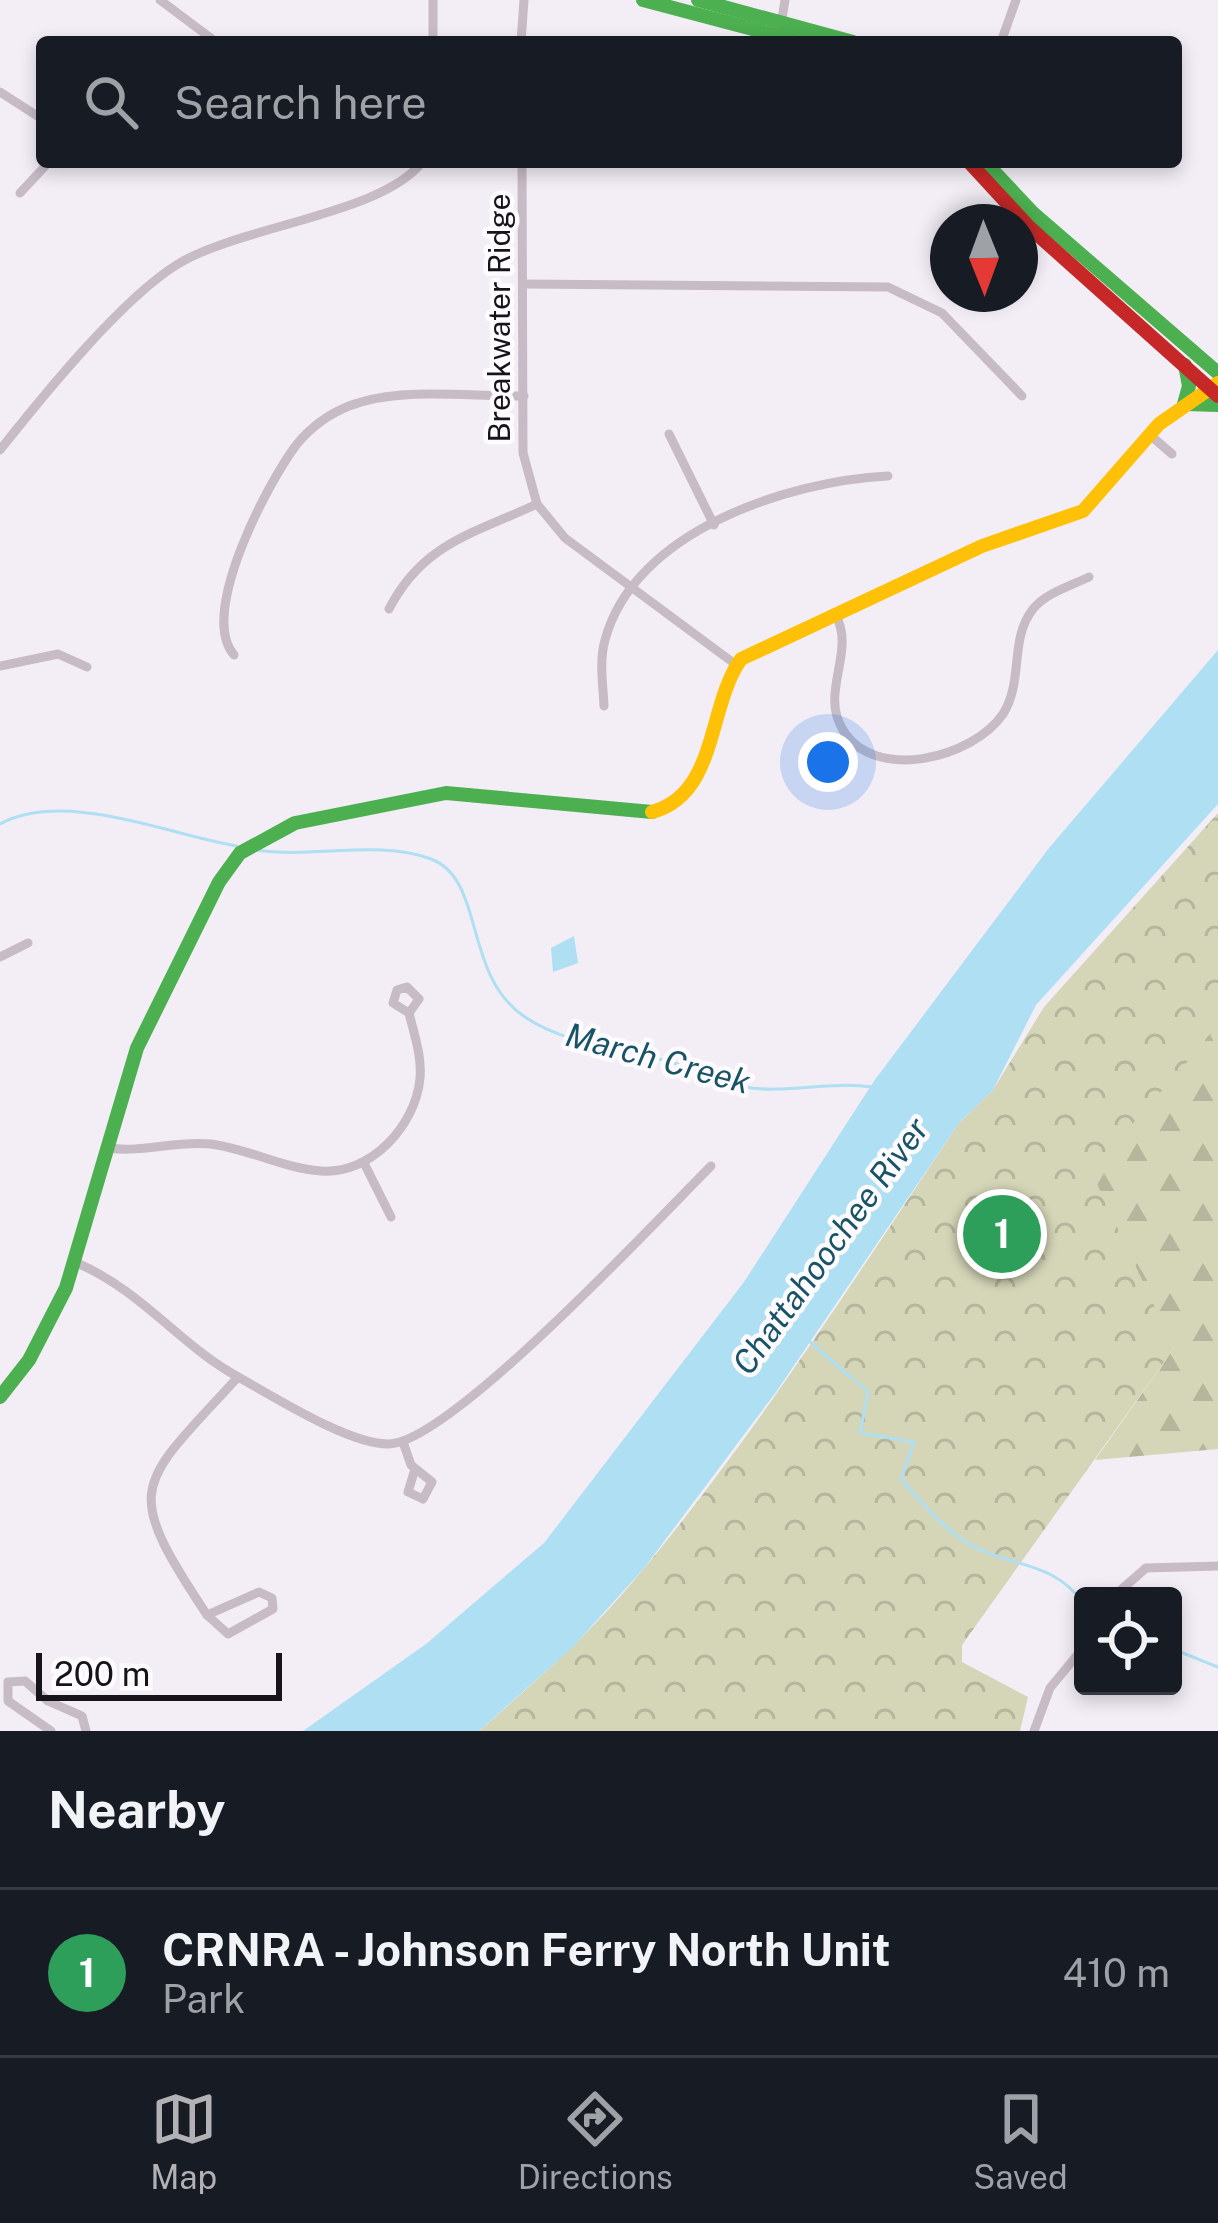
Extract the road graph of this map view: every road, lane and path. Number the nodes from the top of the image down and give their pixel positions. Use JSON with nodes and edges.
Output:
{"nodes":[{"id":1,"x":160,"y":0,"type":"edge"},
{"id":2,"x":433,"y":0,"type":"edge"},
{"id":3,"x":524,"y":0,"type":"edge"},
{"id":4,"x":643,"y":0,"type":"edge"},
{"id":5,"x":698,"y":0,"type":"edge"},
{"id":6,"x":785,"y":0,"type":"edge"},
{"id":7,"x":1016,"y":0,"type":"edge"},
{"id":8,"x":780,"y":29,"type":"junction"},
{"id":9,"x":207,"y":36,"type":"edge"},
{"id":10,"x":433,"y":36,"type":"edge"},
{"id":11,"x":521,"y":36,"type":"edge"},
{"id":12,"x":792,"y":36,"type":"edge"},
{"id":13,"x":819,"y":36,"type":"edge"},
{"id":14,"x":1003,"y":36,"type":"edge"},
{"id":15,"x":0,"y":92,"type":"edge"},
{"id":16,"x":36,"y":115,"type":"edge"},
{"id":17,"x":43,"y":168,"type":"edge"},
{"id":18,"x":416,"y":168,"type":"edge"},
{"id":19,"x":522,"y":168,"type":"edge"},
{"id":20,"x":975,"y":168,"type":"edge"},
{"id":21,"x":991,"y":168,"type":"edge"},
{"id":22,"x":20,"y":193,"type":"dead end"},
{"id":23,"x":524,"y":284,"type":"junction"},
{"id":24,"x":1184,"y":363,"type":"junction"},
{"id":25,"x":1216,"y":389,"type":"edge"},
{"id":26,"x":1022,"y":396,"type":"dead end"},
{"id":27,"x":524,"y":397,"type":"junction"},
{"id":28,"x":1185,"y":404,"type":"junction"},
{"id":29,"x":668,"y":434,"type":"dead end"},
{"id":30,"x":1150,"y":435,"type":"junction"},
{"id":31,"x":0,"y":450,"type":"edge"},
{"id":32,"x":1172,"y":454,"type":"dead end"},
{"id":33,"x":888,"y":476,"type":"dead end"},
{"id":34,"x":537,"y":504,"type":"junction"},
{"id":35,"x":714,"y":525,"type":"junction"},
{"id":36,"x":1089,"y":578,"type":"dead end"},
{"id":37,"x":633,"y":590,"type":"junction"},
{"id":38,"x":389,"y":609,"type":"dead end"},
{"id":39,"x":835,"y":614,"type":"junction"},
{"id":40,"x":234,"y":656,"type":"dead end"},
{"id":41,"x":735,"y":664,"type":"junction"},
{"id":42,"x":0,"y":666,"type":"edge"},
{"id":43,"x":87,"y":668,"type":"dead end"},
{"id":44,"x":604,"y":706,"type":"dead end"},
{"id":45,"x":28,"y":943,"type":"dead end"},
{"id":46,"x":0,"y":957,"type":"edge"},
{"id":47,"x":409,"y":1013,"type":"dead end"},
{"id":48,"x":109,"y":1148,"type":"junction"},
{"id":49,"x":364,"y":1163,"type":"junction"},
{"id":50,"x":711,"y":1166,"type":"dead end"},
{"id":51,"x":391,"y":1217,"type":"dead end"},
{"id":52,"x":77,"y":1263,"type":"junction"},
{"id":53,"x":238,"y":1377,"type":"junction"},
{"id":54,"x":0,"y":1397,"type":"edge"},
{"id":55,"x":403,"y":1442,"type":"junction"},
{"id":56,"x":415,"y":1469,"type":"dead end"},
{"id":57,"x":1218,"y":1566,"type":"edge"},
{"id":58,"x":1124,"y":1587,"type":"edge"},
{"id":59,"x":207,"y":1615,"type":"junction"},
{"id":60,"x":1074,"y":1659,"type":"edge"},
{"id":61,"x":29,"y":1720,"type":"junction"},
{"id":62,"x":20,"y":1731,"type":"edge"},
{"id":63,"x":51,"y":1731,"type":"edge"},
{"id":64,"x":86,"y":1731,"type":"edge"},
{"id":65,"x":1034,"y":1731,"type":"edge"}],
"edges":[{"from":1,"to":9,"type":"street"},
{"from":2,"to":10,"type":"street"},
{"from":3,"to":11,"type":"street"},
{"from":4,"to":8,"type":"street"},
{"from":5,"to":8,"type":"street"},
{"from":6,"to":8,"type":"street"},
{"from":7,"to":14,"type":"street"},
{"from":8,"to":12,"type":"street"},
{"from":8,"to":13,"type":"street"},
{"from":15,"to":16,"type":"street"},
{"from":17,"to":22,"type":"street"},
{"from":18,"to":31,"type":"street"},
{"from":19,"to":23,"type":"street","name":"Breakwater Ridge"},
{"from":20,"to":24,"type":"street"},
{"from":21,"to":25,"type":"street"},
{"from":23,"to":26,"type":"street"},
{"from":23,"to":27,"type":"street","name":"Breakwater Ridge"},
{"from":24,"to":25,"type":"street"},
{"from":24,"to":28,"type":"street"},
{"from":25,"to":28,"type":"street"},
{"from":27,"to":34,"type":"street","name":"Breakwater Ridge"},
{"from":27,"to":40,"type":"street"},
{"from":28,"to":30,"type":"street"},
{"from":29,"to":35,"type":"street"},
{"from":30,"to":32,"type":"street"},
{"from":30,"to":39,"type":"street"},
{"from":33,"to":35,"type":"street"},
{"from":34,"to":37,"type":"street"},
{"from":34,"to":38,"type":"street"},
{"from":35,"to":37,"type":"street"},
{"from":36,"to":39,"type":"street"},
{"from":37,"to":41,"type":"street"},
{"from":37,"to":44,"type":"street"},
{"from":39,"to":41,"type":"street"},
{"from":41,"to":48,"type":"street"},
{"from":42,"to":43,"type":"street"},
{"from":45,"to":46,"type":"street"},
{"from":47,"to":49,"type":"street"},
{"from":48,"to":49,"type":"street"},
{"from":48,"to":52,"type":"street"},
{"from":49,"to":51,"type":"street"},
{"from":50,"to":55,"type":"street"},
{"from":52,"to":53,"type":"street"},
{"from":52,"to":54,"type":"street"},
{"from":53,"to":55,"type":"street"},
{"from":53,"to":59,"type":"street"},
{"from":55,"to":56,"type":"street"},
{"from":57,"to":58,"type":"street"},
{"from":59,"to":59,"type":"street"},
{"from":60,"to":65,"type":"street"},
{"from":61,"to":62,"type":"street"},
{"from":61,"to":63,"type":"street"},
{"from":61,"to":64,"type":"street"}]}
